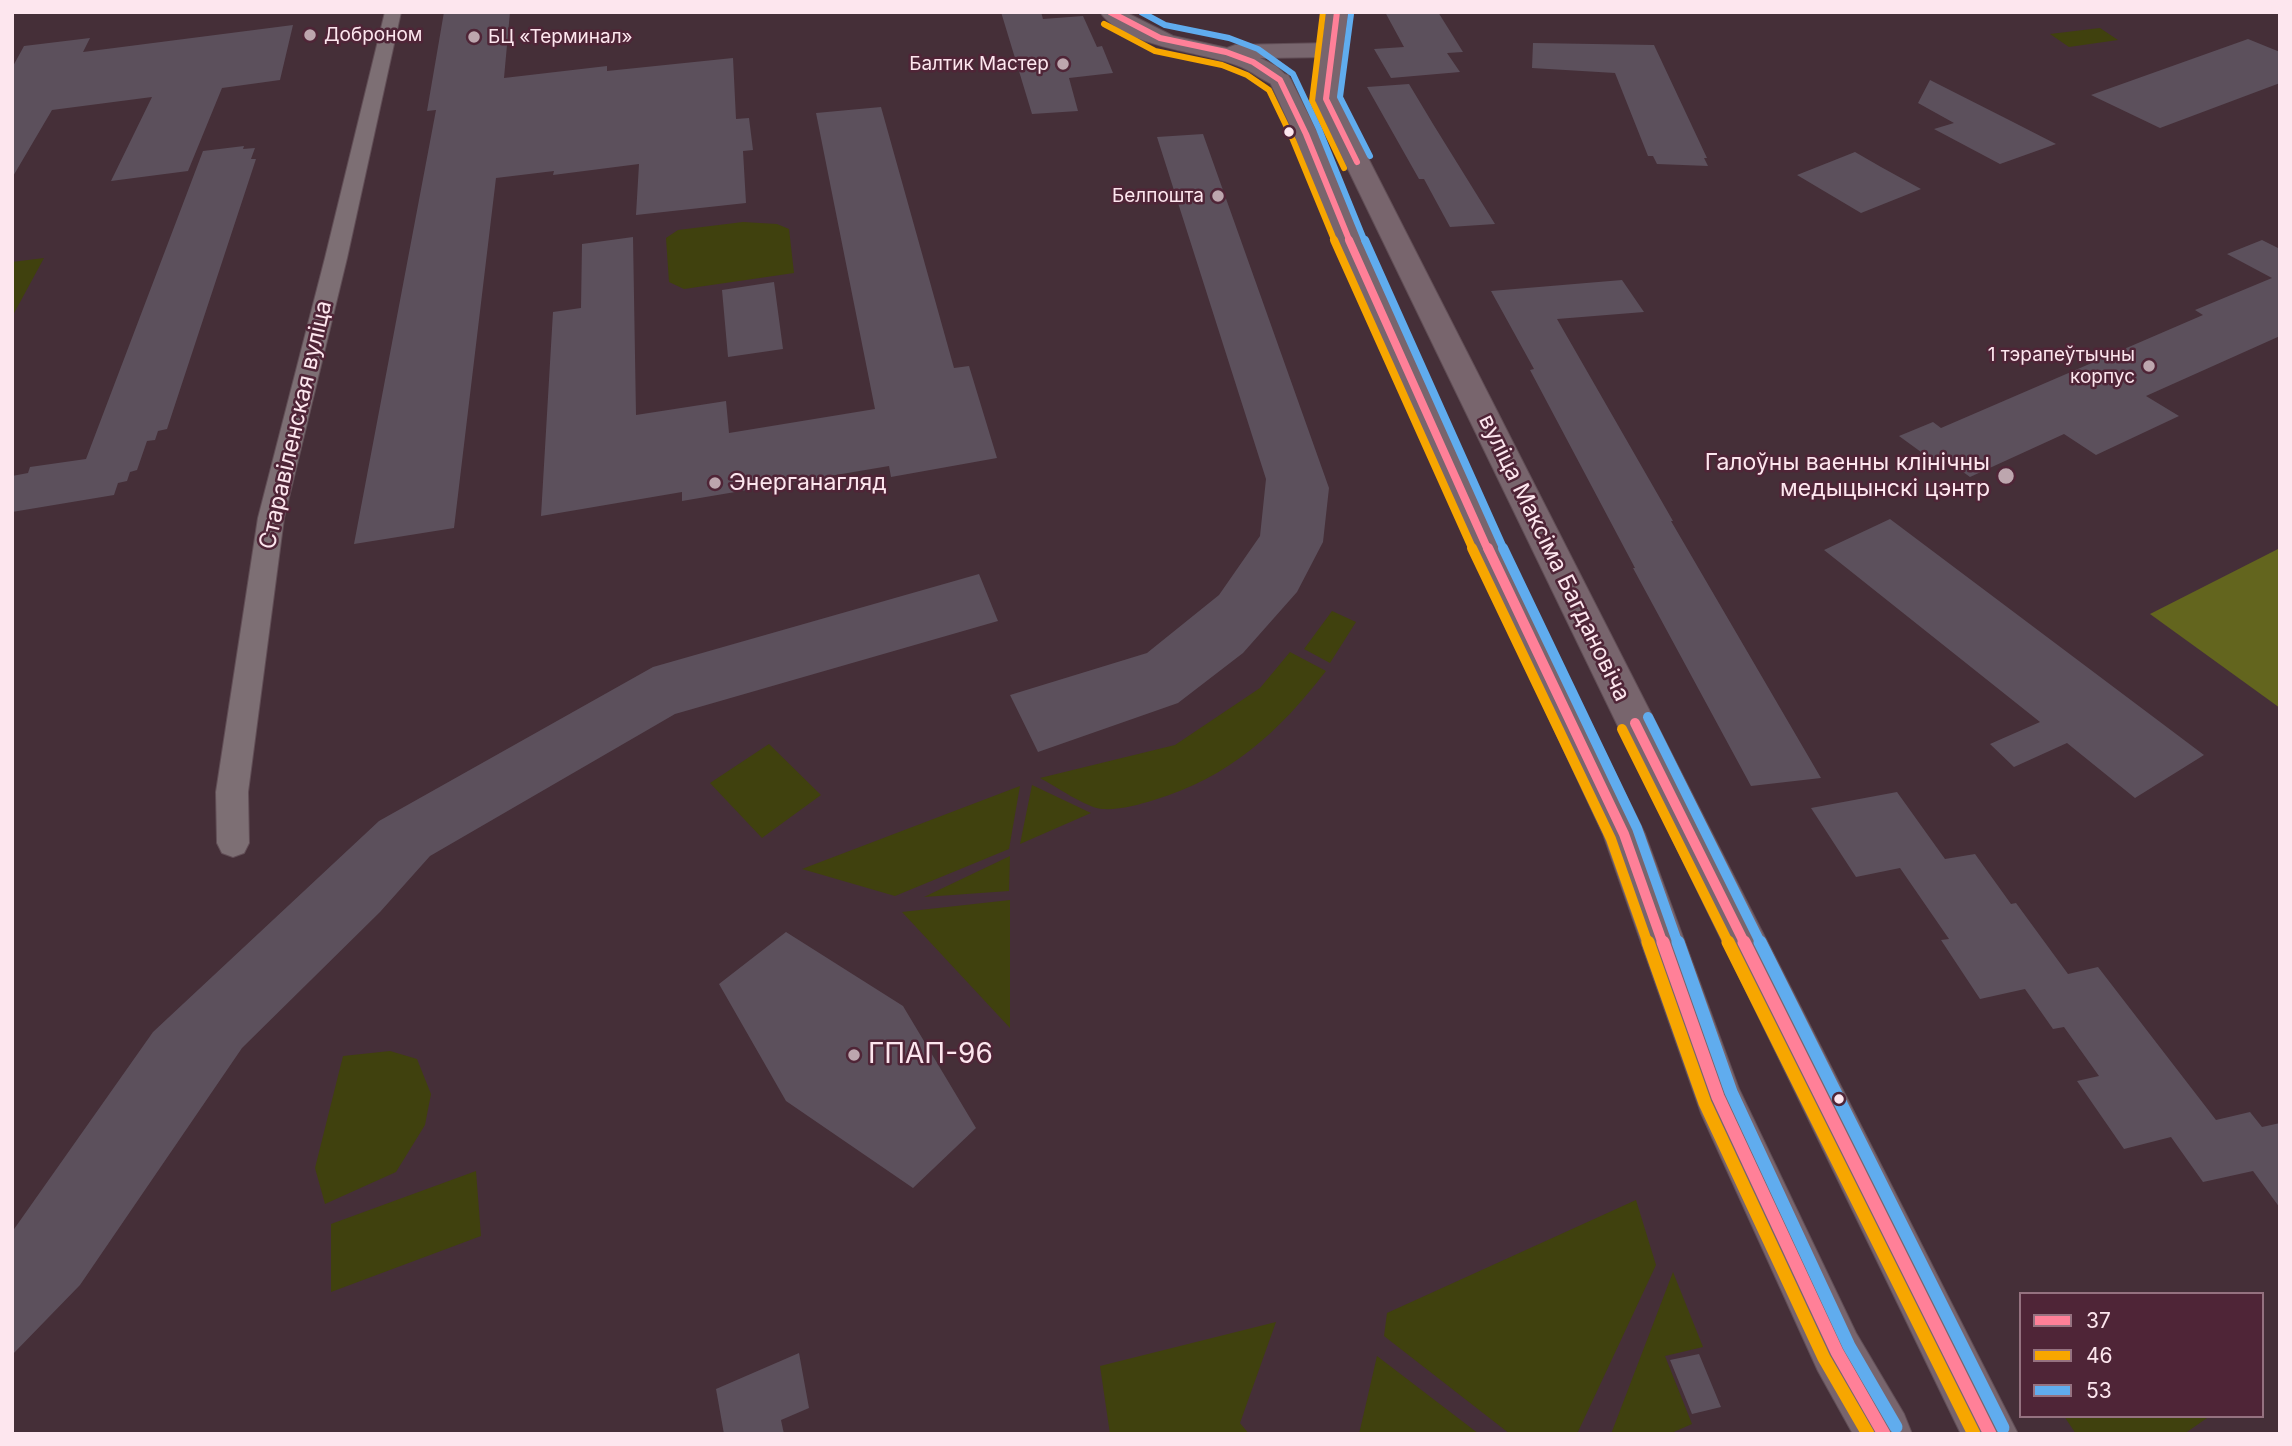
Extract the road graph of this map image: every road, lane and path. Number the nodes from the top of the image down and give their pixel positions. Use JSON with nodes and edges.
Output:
{"nodes":[{"id":1,"x":393,"y":12,"type":"edge"},
{"id":2,"x":1110,"y":12,"type":"edge"},
{"id":3,"x":1338,"y":12,"type":"edge"},
{"id":4,"x":1332,"y":50,"type":"junction"},
{"id":5,"x":1226,"y":52,"type":"junction"},
{"id":6,"x":1511,"y":472,"type":"junction"},
{"id":7,"x":1458,"y":483,"type":"junction"},
{"id":8,"x":233,"y":843,"type":"dead end"},
{"id":9,"x":1980,"y":1414,"type":"edge"},
{"id":10,"x":1884,"y":1434,"type":"edge"},
{"id":11,"x":2020,"y":1434,"type":"edge"}],
"edges":[{"from":1,"to":8,"type":"street","name":"Старавіленская вуліца"},
{"from":2,"to":5,"type":"main road"},
{"from":3,"to":4,"type":"main road","name":"вуліца Максіма Багдановіча"},
{"from":4,"to":5,"type":"main road"},
{"from":4,"to":6,"type":"main road","name":"вуліца Максіма Багдановіча"},
{"from":5,"to":7,"type":"main road"},
{"from":6,"to":7,"type":"main road"},
{"from":6,"to":9,"type":"main road","name":"вуліца Максіма Багдановіча"},
{"from":7,"to":10,"type":"main road"},
{"from":9,"to":11,"type":"main road"}]}
